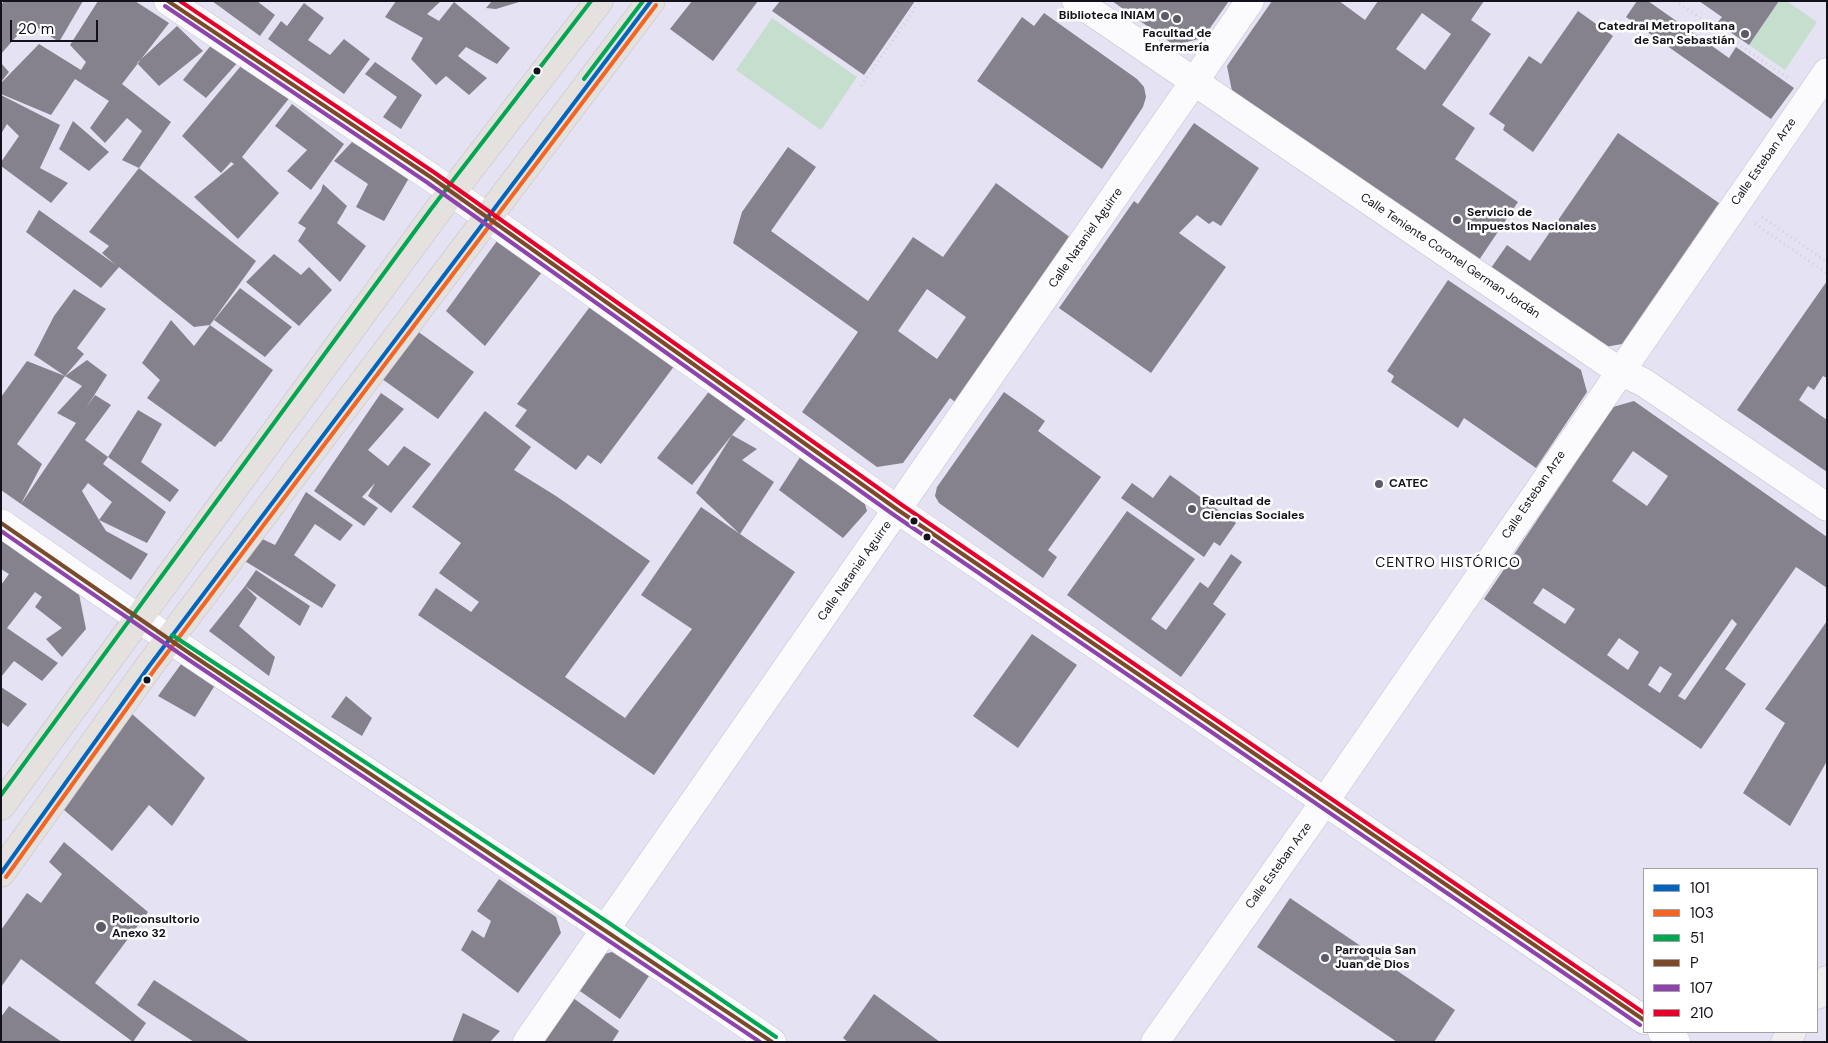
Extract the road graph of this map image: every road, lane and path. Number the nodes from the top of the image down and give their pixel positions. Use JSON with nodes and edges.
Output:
{"nodes":[{"id":1,"x":168,"y":1,"type":"edge"},
{"id":2,"x":599,"y":1,"type":"edge"},
{"id":3,"x":651,"y":1,"type":"edge"},
{"id":4,"x":920,"y":1,"type":"edge"},
{"id":5,"x":1076,"y":1,"type":"edge"},
{"id":6,"x":1250,"y":1,"type":"edge"},
{"id":7,"x":1675,"y":1,"type":"edge"},
{"id":8,"x":1827,"y":72,"type":"edge"},
{"id":9,"x":1194,"y":82,"type":"junction"},
{"id":10,"x":861,"y":86,"type":"dead end"},
{"id":11,"x":1812,"y":94,"type":"junction"},
{"id":12,"x":452,"y":193,"type":"junction"},
{"id":13,"x":1755,"y":212,"type":"dead end"},
{"id":14,"x":487,"y":218,"type":"junction"},
{"id":15,"x":1749,"y":219,"type":"dead end"},
{"id":16,"x":1827,"y":262,"type":"edge"},
{"id":17,"x":1827,"y":273,"type":"edge"},
{"id":18,"x":1619,"y":371,"type":"junction"},
{"id":19,"x":1827,"y":507,"type":"edge"},
{"id":20,"x":898,"y":510,"type":"junction"},
{"id":21,"x":1,"y":523,"type":"edge"},
{"id":22,"x":138,"y":620,"type":"junction"},
{"id":23,"x":169,"y":640,"type":"junction"},
{"id":24,"x":1325,"y":801,"type":"junction"},
{"id":25,"x":1,"y":806,"type":"edge"},
{"id":26,"x":1,"y":873,"type":"edge"},
{"id":27,"x":606,"y":928,"type":"junction"},
{"id":28,"x":1827,"y":980,"type":"edge"},
{"id":29,"x":1818,"y":994,"type":"edge"},
{"id":30,"x":1643,"y":1019,"type":"edge"},
{"id":31,"x":1663,"y":1033,"type":"edge"},
{"id":32,"x":527,"y":1042,"type":"edge"},
{"id":33,"x":772,"y":1042,"type":"edge"},
{"id":34,"x":1155,"y":1042,"type":"edge"},
{"id":35,"x":1676,"y":1042,"type":"edge"}],
"edges":[{"from":1,"to":12,"type":"street"},
{"from":2,"to":12,"type":"main road"},
{"from":3,"to":14,"type":"main road"},
{"from":4,"to":10,"type":"path"},
{"from":5,"to":9,"type":"street","name":"Calle Teniente Coronel German Jordán"},
{"from":6,"to":9,"type":"street","name":"Calle Nataniel Aguirre"},
{"from":7,"to":11,"type":"path"},
{"from":8,"to":11,"type":"street","name":"Calle Esteban Arze"},
{"from":9,"to":18,"type":"street","name":"Calle Teniente Coronel German Jordán"},
{"from":9,"to":20,"type":"street","name":"Calle Nataniel Aguirre"},
{"from":11,"to":18,"type":"street","name":"Calle Esteban Arze"},
{"from":12,"to":14,"type":"street"},
{"from":12,"to":22,"type":"main road"},
{"from":13,"to":16,"type":"path"},
{"from":14,"to":20,"type":"street"},
{"from":14,"to":23,"type":"main road"},
{"from":15,"to":17,"type":"path"},
{"from":18,"to":19,"type":"street","name":"Calle Teniente Coronel German Jordán"},
{"from":18,"to":24,"type":"street","name":"Calle Esteban Arze"},
{"from":20,"to":24,"type":"street"},
{"from":20,"to":27,"type":"street","name":"Calle Nataniel Aguirre"},
{"from":21,"to":22,"type":"street"},
{"from":22,"to":23,"type":"street"},
{"from":22,"to":25,"type":"main road"},
{"from":23,"to":26,"type":"main road"},
{"from":23,"to":27,"type":"street"},
{"from":24,"to":30,"type":"street"},
{"from":24,"to":34,"type":"street","name":"Calle Esteban Arze"},
{"from":27,"to":32,"type":"street","name":"Calle Nataniel Aguirre"},
{"from":27,"to":33,"type":"street"},
{"from":28,"to":29,"type":"main road"},
{"from":31,"to":35,"type":"street"}]}
